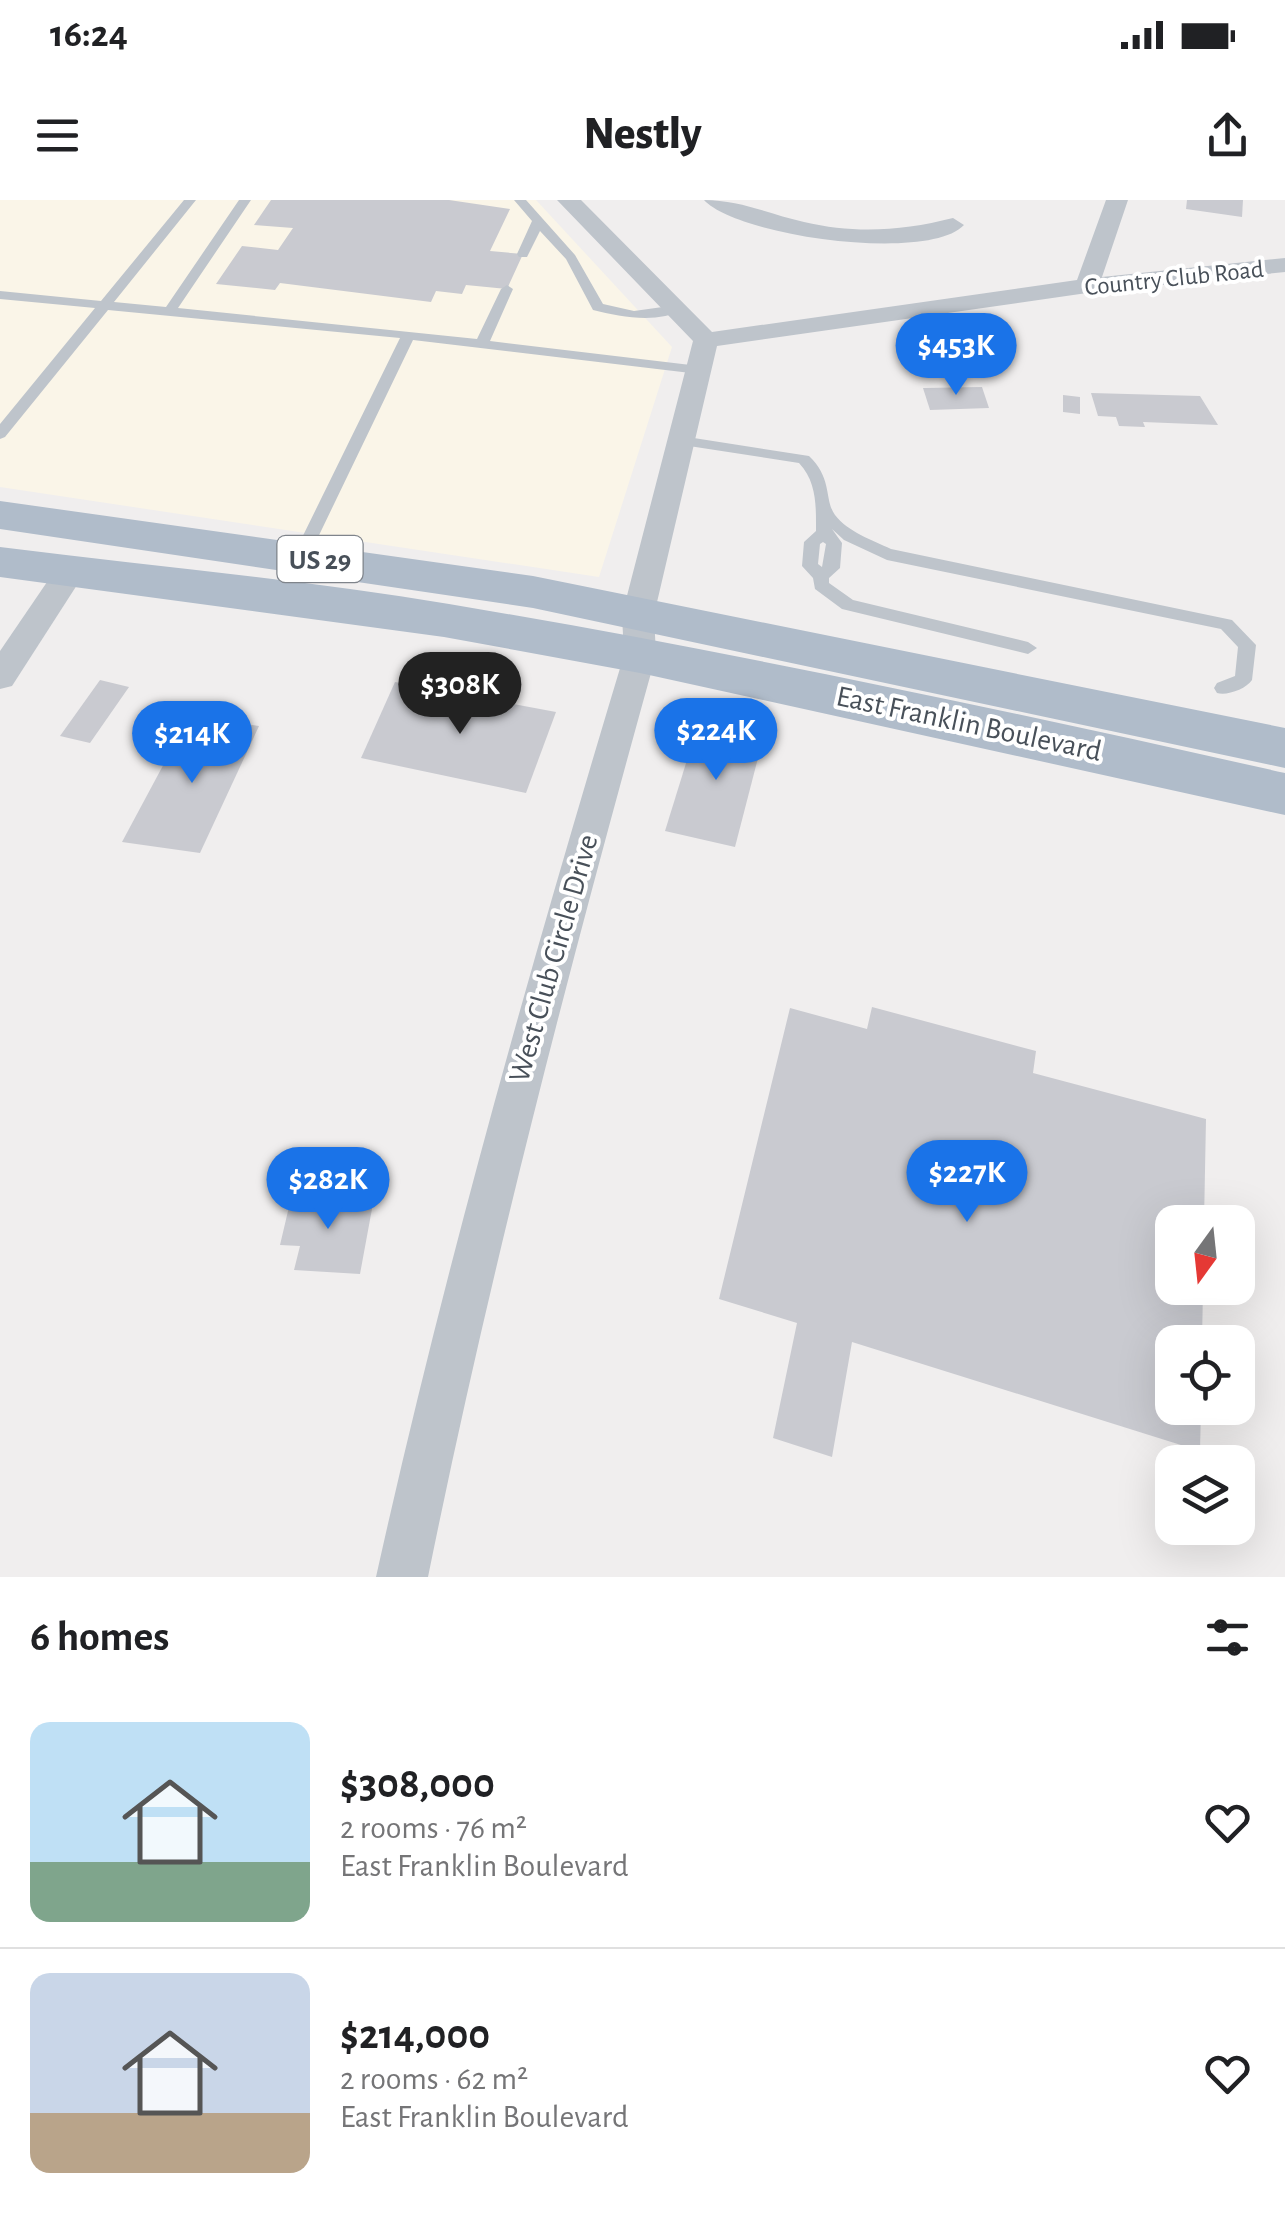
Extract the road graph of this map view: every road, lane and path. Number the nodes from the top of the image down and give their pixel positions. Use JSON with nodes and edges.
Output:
{"nodes":[{"id":1,"x":190,"y":200,"type":"edge"},
{"id":2,"x":245,"y":200,"type":"edge"},
{"id":3,"x":520,"y":200,"type":"edge"},
{"id":4,"x":568,"y":200,"type":"edge"},
{"id":5,"x":716,"y":200,"type":"edge"},
{"id":6,"x":1117,"y":200,"type":"edge"},
{"id":7,"x":539,"y":220,"type":"junction"},
{"id":8,"x":953,"y":224,"type":"dead end"},
{"id":9,"x":523,"y":254,"type":"dead end"},
{"id":10,"x":1285,"y":265,"type":"edge"},
{"id":11,"x":1087,"y":286,"type":"junction"},
{"id":12,"x":508,"y":289,"type":"dead end"},
{"id":13,"x":0,"y":295,"type":"edge"},
{"id":14,"x":106,"y":305,"type":"junction"},
{"id":15,"x":677,"y":309,"type":"junction"},
{"id":16,"x":169,"y":312,"type":"junction"},
{"id":17,"x":408,"y":335,"type":"junction"},
{"id":18,"x":706,"y":340,"type":"junction"},
{"id":19,"x":482,"y":344,"type":"junction"},
{"id":20,"x":699,"y":370,"type":"junction"},
{"id":21,"x":0,"y":434,"type":"edge"},
{"id":22,"x":681,"y":441,"type":"junction"},
{"id":23,"x":824,"y":514,"type":"junction"},
{"id":24,"x":0,"y":515,"type":"edge"},
{"id":25,"x":301,"y":556,"type":"junction"},
{"id":26,"x":0,"y":562,"type":"edge"},
{"id":27,"x":71,"y":571,"type":"junction"},
{"id":28,"x":639,"y":635,"type":"junction"},
{"id":29,"x":1028,"y":648,"type":"dead end"},
{"id":30,"x":0,"y":677,"type":"edge"},
{"id":31,"x":1223,"y":688,"type":"dead end"},
{"id":32,"x":1285,"y":748,"type":"edge"},
{"id":33,"x":1285,"y":794,"type":"edge"},
{"id":34,"x":402,"y":1577,"type":"edge"}],
"edges":[{"from":1,"to":14,"type":"lane"},
{"from":2,"to":16,"type":"lane"},
{"from":3,"to":7,"type":"lane"},
{"from":4,"to":15,"type":"street"},
{"from":5,"to":8,"type":"street"},
{"from":6,"to":11,"type":"street"},
{"from":7,"to":9,"type":"lane"},
{"from":7,"to":15,"type":"lane"},
{"from":10,"to":11,"type":"street","name":"Country Club Road"},
{"from":11,"to":18,"type":"street","name":"Country Club Road"},
{"from":12,"to":19,"type":"lane"},
{"from":13,"to":14,"type":"lane"},
{"from":14,"to":16,"type":"lane"},
{"from":14,"to":21,"type":"lane"},
{"from":15,"to":18,"type":"street"},
{"from":16,"to":17,"type":"lane"},
{"from":17,"to":19,"type":"lane"},
{"from":17,"to":25,"type":"lane"},
{"from":18,"to":20,"type":"street","name":"West Club Circle Drive"},
{"from":19,"to":20,"type":"lane"},
{"from":20,"to":22,"type":"street","name":"West Club Circle Drive"},
{"from":22,"to":23,"type":"lane"},
{"from":22,"to":28,"type":"street","name":"West Club Circle Drive"},
{"from":23,"to":29,"type":"lane"},
{"from":23,"to":31,"type":"lane"},
{"from":24,"to":25,"type":"main road","name":"East Franklin Boulevard","number":"US 29"},
{"from":25,"to":28,"type":"main road","name":"East Franklin Boulevard","number":"US 29"},
{"from":26,"to":27,"type":"main road","name":"East Franklin Boulevard","number":"US 29"},
{"from":27,"to":28,"type":"main road","name":"East Franklin Boulevard","number":"US 29"},
{"from":27,"to":30,"type":"street"},
{"from":28,"to":32,"type":"main road","name":"East Franklin Boulevard","number":"US 29"},
{"from":28,"to":33,"type":"main road","name":"East Franklin Boulevard","number":"US 29"},
{"from":28,"to":34,"type":"street","name":"West Club Circle Drive"}]}
